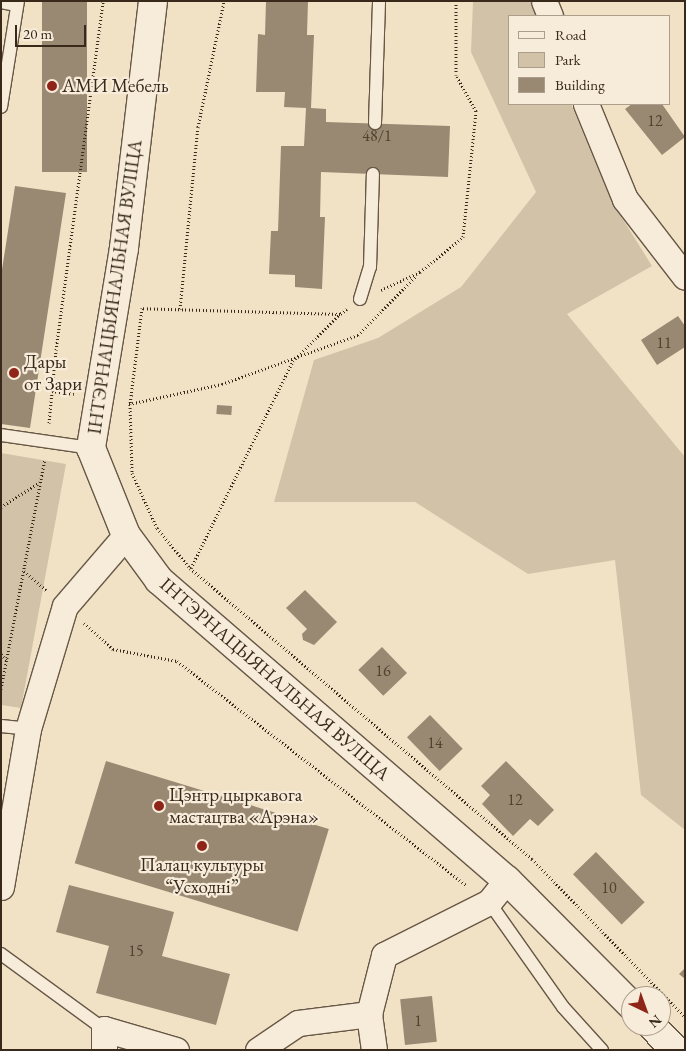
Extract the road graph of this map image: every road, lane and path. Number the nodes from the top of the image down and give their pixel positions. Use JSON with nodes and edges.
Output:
{"nodes":[{"id":1,"x":103,"y":1,"type":"edge"},
{"id":2,"x":153,"y":1,"type":"edge"},
{"id":3,"x":224,"y":1,"type":"edge"},
{"id":4,"x":379,"y":1,"type":"edge"},
{"id":5,"x":456,"y":1,"type":"edge"},
{"id":6,"x":544,"y":1,"type":"edge"},
{"id":7,"x":1,"y":2,"type":"edge"},
{"id":8,"x":18,"y":3,"type":"edge"},
{"id":9,"x":550,"y":15,"type":"edge"},
{"id":10,"x":586,"y":105,"type":"edge"},
{"id":11,"x":1,"y":107,"type":"edge"},
{"id":12,"x":375,"y":123,"type":"dead end"},
{"id":13,"x":373,"y":174,"type":"dead end"},
{"id":14,"x":420,"y":272,"type":"junction"},
{"id":15,"x":685,"y":277,"type":"edge"},
{"id":16,"x":360,"y":299,"type":"junction"},
{"id":17,"x":180,"y":309,"type":"junction"},
{"id":18,"x":340,"y":314,"type":"junction"},
{"id":19,"x":293,"y":361,"type":"junction"},
{"id":20,"x":130,"y":404,"type":"junction"},
{"id":21,"x":1,"y":435,"type":"edge"},
{"id":22,"x":48,"y":442,"type":"junction"},
{"id":23,"x":91,"y":448,"type":"junction"},
{"id":24,"x":41,"y":481,"type":"junction"},
{"id":25,"x":1,"y":508,"type":"edge"},
{"id":26,"x":126,"y":535,"type":"junction"},
{"id":27,"x":190,"y":568,"type":"junction"},
{"id":28,"x":24,"y":571,"type":"junction"},
{"id":29,"x":65,"y":606,"type":"junction"},
{"id":30,"x":1,"y":654,"type":"edge"},
{"id":31,"x":7,"y":661,"type":"junction"},
{"id":32,"x":1,"y":690,"type":"edge"},
{"id":33,"x":1,"y":726,"type":"edge"},
{"id":34,"x":28,"y":729,"type":"junction"},
{"id":35,"x":507,"y":880,"type":"junction"},
{"id":36,"x":1,"y":886,"type":"edge"},
{"id":37,"x":490,"y":902,"type":"junction"},
{"id":38,"x":1,"y":954,"type":"edge"},
{"id":39,"x":621,"y":995,"type":"edge"},
{"id":40,"x":369,"y":1014,"type":"junction"},
{"id":41,"x":685,"y":1018,"type":"edge"},
{"id":42,"x":662,"y":1036,"type":"edge"},
{"id":43,"x":104,"y":1039,"type":"edge"},
{"id":44,"x":176,"y":1050,"type":"edge"},
{"id":45,"x":258,"y":1050,"type":"edge"},
{"id":46,"x":374,"y":1050,"type":"edge"},
{"id":47,"x":602,"y":1050,"type":"edge"},
{"id":48,"x":675,"y":1050,"type":"edge"}],
"edges":[{"from":1,"to":22,"type":"path"},
{"from":2,"to":23,"type":"main road","name":"ІНТЭРНАЦЫЯНАЛЬНАЯ ВУЛІЦА"},
{"from":3,"to":17,"type":"path"},
{"from":4,"to":12,"type":"lane"},
{"from":5,"to":14,"type":"path"},
{"from":6,"to":9,"type":"street"},
{"from":7,"to":8,"type":"lane"},
{"from":8,"to":11,"type":"lane"},
{"from":10,"to":15,"type":"street"},
{"from":13,"to":16,"type":"lane"},
{"from":14,"to":16,"type":"path"},
{"from":14,"to":19,"type":"path"},
{"from":16,"to":18,"type":"path"},
{"from":17,"to":18,"type":"path"},
{"from":17,"to":20,"type":"path"},
{"from":18,"to":19,"type":"path"},
{"from":19,"to":20,"type":"path"},
{"from":19,"to":27,"type":"path"},
{"from":20,"to":27,"type":"path"},
{"from":21,"to":22,"type":"lane"},
{"from":22,"to":23,"type":"lane"},
{"from":22,"to":24,"type":"path"},
{"from":23,"to":26,"type":"main road","name":"ІНТЭРНАЦЫЯНАЛЬНАЯ ВУЛІЦА"},
{"from":24,"to":25,"type":"path"},
{"from":24,"to":28,"type":"path"},
{"from":26,"to":29,"type":"street"},
{"from":26,"to":35,"type":"main road","name":"ІНТЭРНАЦЫЯНАЛЬНАЯ ВУЛІЦА"},
{"from":27,"to":41,"type":"path"},
{"from":28,"to":29,"type":"path"},
{"from":28,"to":31,"type":"path"},
{"from":29,"to":34,"type":"street"},
{"from":29,"to":37,"type":"path"},
{"from":30,"to":31,"type":"path"},
{"from":31,"to":32,"type":"path"},
{"from":33,"to":34,"type":"lane"},
{"from":34,"to":36,"type":"street"},
{"from":35,"to":37,"type":"street"},
{"from":35,"to":39,"type":"main road","name":"ІНТЭРНАЦЫЯНАЛЬНАЯ ВУЛІЦА"},
{"from":37,"to":40,"type":"street"},
{"from":37,"to":47,"type":"lane"},
{"from":38,"to":43,"type":"lane"},
{"from":40,"to":45,"type":"street"},
{"from":40,"to":46,"type":"street"},
{"from":42,"to":48,"type":"main road"},
{"from":43,"to":44,"type":"street"}]}
